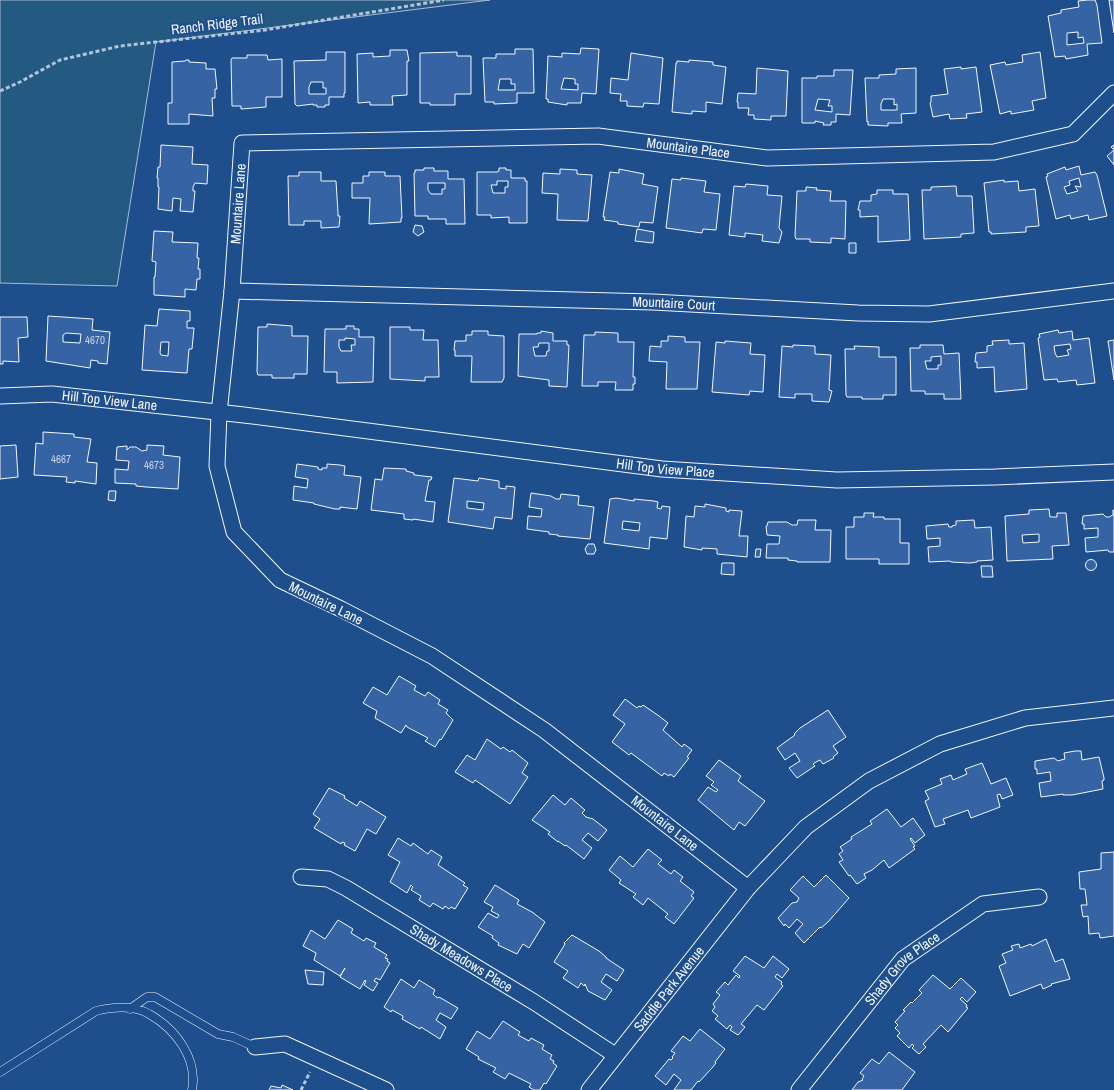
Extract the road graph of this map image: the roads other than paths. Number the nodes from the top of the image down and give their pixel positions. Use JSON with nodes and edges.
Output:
{"nodes":[{"id":1,"x":1114,"y":93,"type":"edge"},
{"id":2,"x":242,"y":142,"type":"joint"},
{"id":3,"x":232,"y":291,"type":"junction"},
{"id":4,"x":1114,"y":291,"type":"edge"},
{"id":5,"x":0,"y":396,"type":"edge"},
{"id":6,"x":219,"y":413,"type":"junction"},
{"id":7,"x":1114,"y":472,"type":"edge"},
{"id":8,"x":1114,"y":708,"type":"edge"},
{"id":9,"x":301,"y":877,"type":"dead end"},
{"id":10,"x":748,"y":888,"type":"junction"},
{"id":11,"x":1039,"y":897,"type":"dead end"},
{"id":12,"x":130,"y":1009,"type":"junction"},
{"id":13,"x":255,"y":1047,"type":"joint"},
{"id":14,"x":615,"y":1055,"type":"junction"},
{"id":15,"x":0,"y":1072,"type":"edge"},
{"id":16,"x":192,"y":1090,"type":"edge"},
{"id":17,"x":386,"y":1090,"type":"edge"},
{"id":18,"x":588,"y":1090,"type":"edge"},
{"id":19,"x":799,"y":1090,"type":"edge"}],
"edges":[{"from":1,"to":2,"type":"street","name":"Mountaire Place"},
{"from":2,"to":3,"type":"street","name":"Mountaire Lane"},
{"from":3,"to":4,"type":"street","name":"Mountaire Court"},
{"from":3,"to":6,"type":"street","name":"Mountaire Lane"},
{"from":5,"to":6,"type":"street","name":"Hill Top View Lane"},
{"from":6,"to":7,"type":"street","name":"Hill Top View Place"},
{"from":6,"to":10,"type":"street","name":"Mountaire Lane"},
{"from":8,"to":10,"type":"street","name":"Saddle Park Avenue"},
{"from":9,"to":14,"type":"street","name":"Shady Meadows Place"},
{"from":10,"to":14,"type":"street","name":"Saddle Park Avenue"},
{"from":11,"to":19,"type":"street","name":"Shady Grove Place"},
{"from":12,"to":13,"type":"lane"},
{"from":12,"to":15,"type":"lane"},
{"from":12,"to":16,"type":"lane"},
{"from":13,"to":17,"type":"street"},
{"from":14,"to":18,"type":"street","name":"Saddle Park Avenue"}]}
